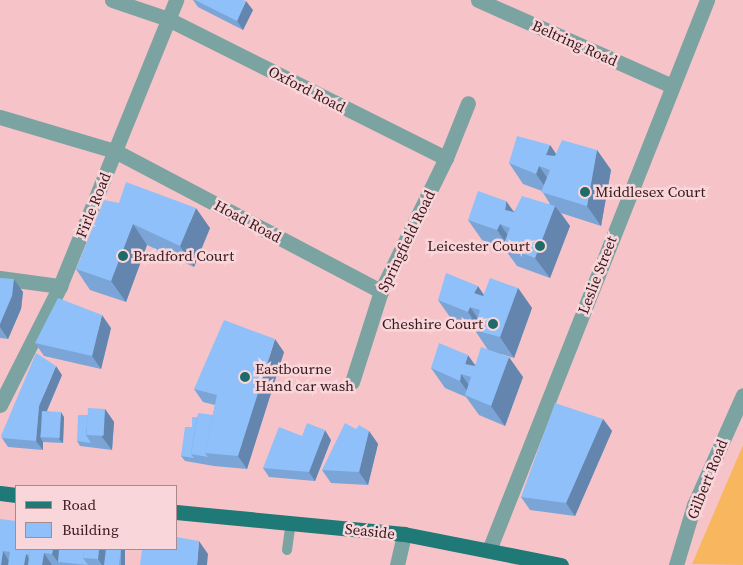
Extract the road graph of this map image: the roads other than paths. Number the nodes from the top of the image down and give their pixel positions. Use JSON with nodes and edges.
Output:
{"nodes":[{"id":1,"x":112,"y":0,"type":"edge"},
{"id":2,"x":176,"y":0,"type":"edge"},
{"id":3,"x":478,"y":0,"type":"edge"},
{"id":4,"x":707,"y":0,"type":"edge"},
{"id":5,"x":168,"y":19,"type":"junction"},
{"id":6,"x":672,"y":86,"type":"junction"},
{"id":7,"x":468,"y":103,"type":"dead end"},
{"id":8,"x":0,"y":117,"type":"edge"},
{"id":9,"x":115,"y":151,"type":"junction"},
{"id":10,"x":446,"y":158,"type":"junction"},
{"id":11,"x":0,"y":278,"type":"edge"},
{"id":12,"x":60,"y":286,"type":"junction"},
{"id":13,"x":381,"y":291,"type":"junction"},
{"id":14,"x":352,"y":382,"type":"dead end"},
{"id":15,"x":743,"y":395,"type":"edge"},
{"id":16,"x":0,"y":405,"type":"edge"},
{"id":17,"x":0,"y":493,"type":"edge"},
{"id":18,"x":15,"y":495,"type":"edge"},
{"id":19,"x":178,"y":512,"type":"edge"},
{"id":20,"x":291,"y":523,"type":"junction"},
{"id":21,"x":404,"y":534,"type":"junction"},
{"id":22,"x":287,"y":550,"type":"dead end"},
{"id":23,"x":489,"y":550,"type":"junction"},
{"id":24,"x":397,"y":565,"type":"edge"},
{"id":25,"x":561,"y":565,"type":"edge"},
{"id":26,"x":676,"y":565,"type":"edge"}],
"edges":[{"from":1,"to":5,"type":"street","name":"Oxford Road"},
{"from":2,"to":5,"type":"street","name":"Firle Road"},
{"from":3,"to":6,"type":"street","name":"Beltring Road"},
{"from":4,"to":6,"type":"street","name":"Leslie Street"},
{"from":5,"to":9,"type":"street","name":"Firle Road"},
{"from":5,"to":10,"type":"street","name":"Oxford Road"},
{"from":6,"to":23,"type":"street","name":"Leslie Street"},
{"from":7,"to":10,"type":"street","name":"Springfield Road"},
{"from":8,"to":9,"type":"street","name":"Hoad Road"},
{"from":9,"to":12,"type":"street","name":"Firle Road"},
{"from":9,"to":13,"type":"street","name":"Hoad Road"},
{"from":10,"to":13,"type":"street","name":"Springfield Road"},
{"from":11,"to":12,"type":"street"},
{"from":12,"to":16,"type":"street","name":"Firle Road"},
{"from":13,"to":14,"type":"street","name":"Springfield Road"},
{"from":15,"to":26,"type":"street","name":"Gilbert Road"},
{"from":17,"to":18,"type":"main road"},
{"from":19,"to":20,"type":"main road","name":"Seaside"},
{"from":20,"to":21,"type":"main road","name":"Seaside"},
{"from":20,"to":22,"type":"lane"},
{"from":21,"to":23,"type":"main road","name":"Seaside"},
{"from":21,"to":24,"type":"street"},
{"from":23,"to":25,"type":"main road","name":"Seaside"}]}
